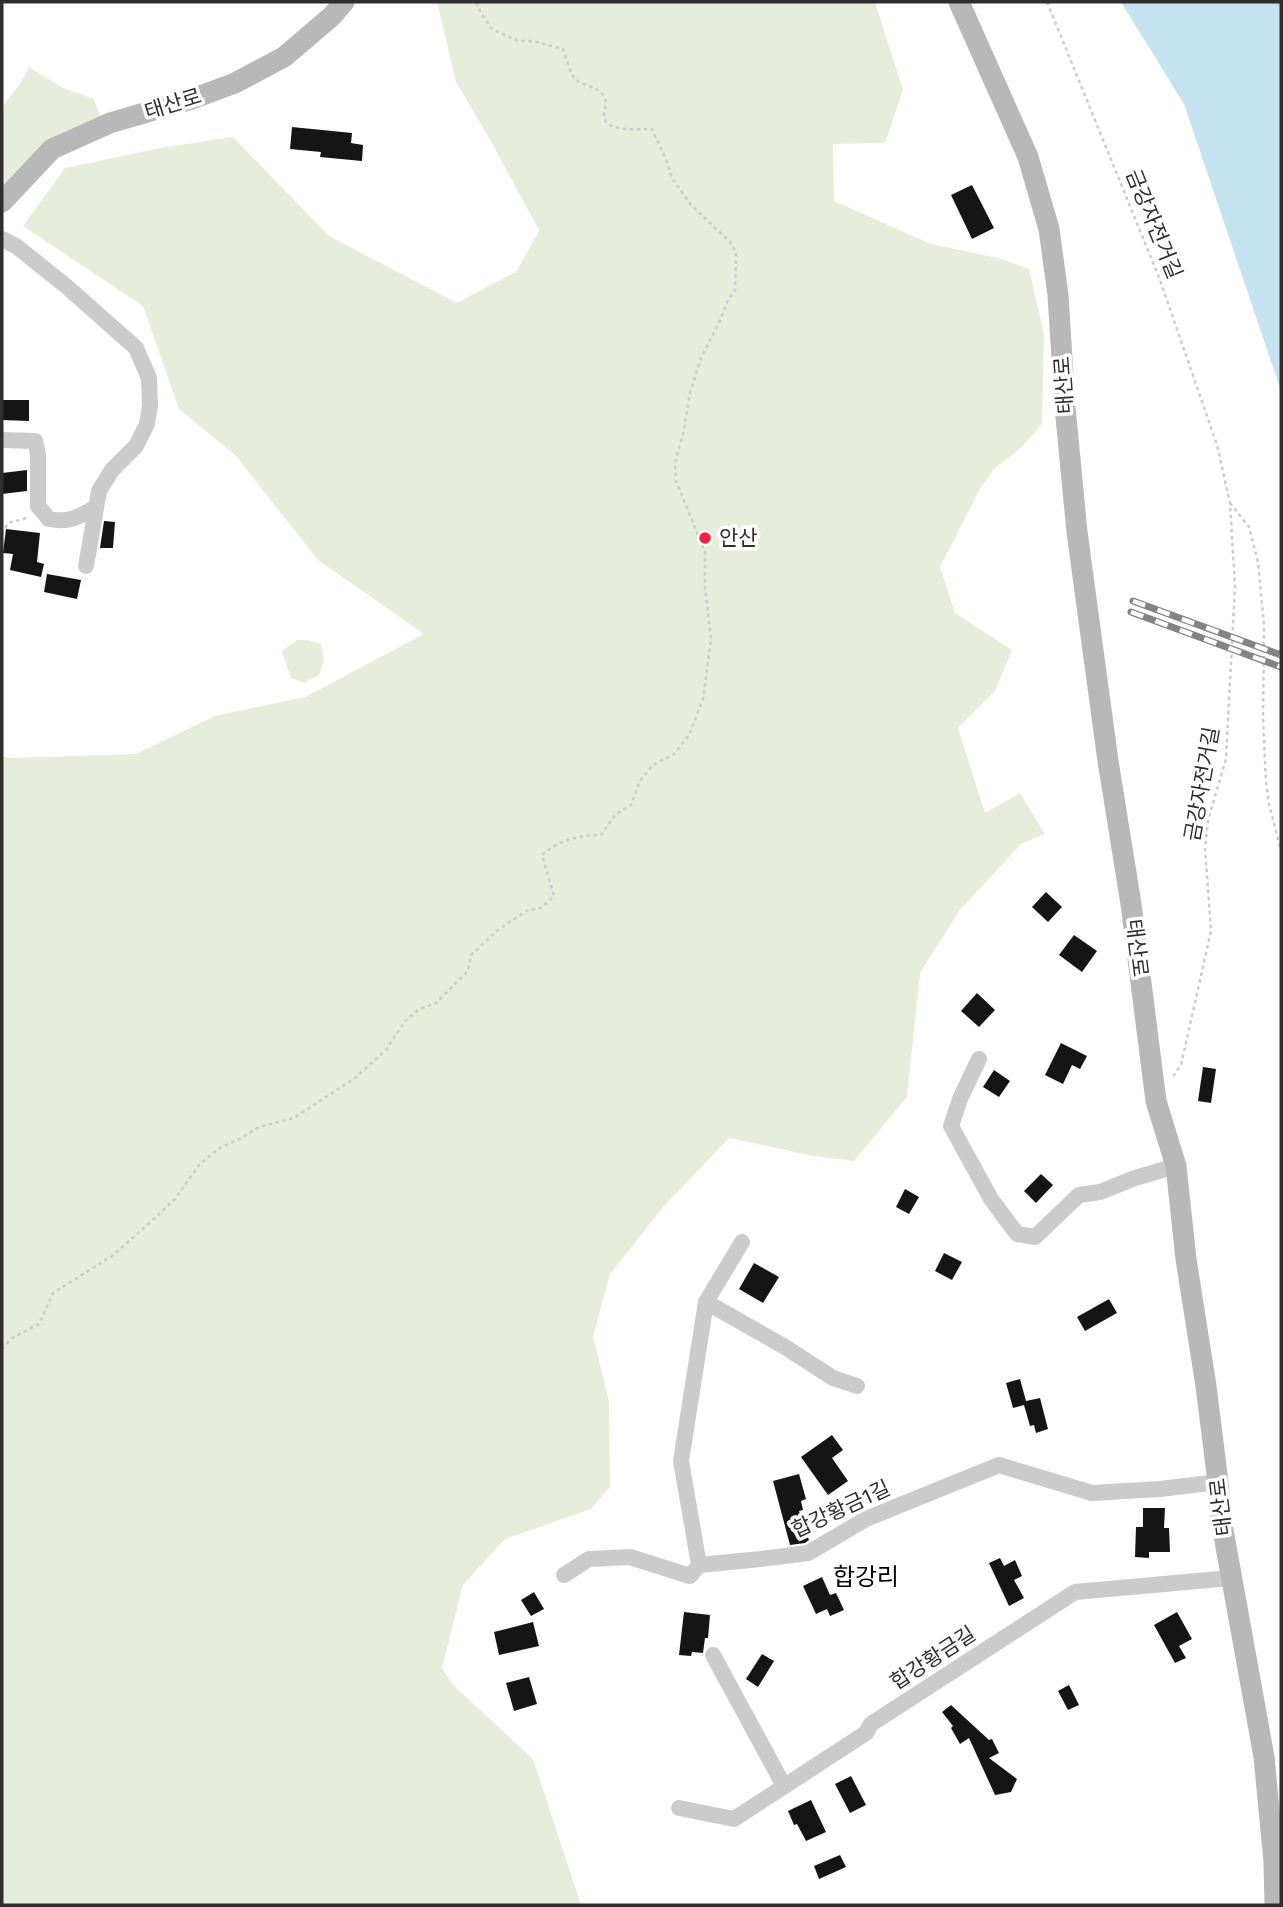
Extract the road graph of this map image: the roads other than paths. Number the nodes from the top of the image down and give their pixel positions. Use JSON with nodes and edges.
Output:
{"nodes":[{"id":1,"x":344,"y":2,"type":"edge"},
{"id":2,"x":959,"y":2,"type":"edge"},
{"id":3,"x":2,"y":202,"type":"edge"},
{"id":4,"x":2,"y":239,"type":"edge"},
{"id":5,"x":2,"y":440,"type":"edge"},
{"id":6,"x":96,"y":507,"type":"junction"},
{"id":7,"x":86,"y":566,"type":"dead end"},
{"id":8,"x":979,"y":1059,"type":"dead end"},
{"id":9,"x":1176,"y":1166,"type":"junction"},
{"id":10,"x":742,"y":1242,"type":"dead end"},
{"id":11,"x":706,"y":1302,"type":"junction"},
{"id":12,"x":857,"y":1387,"type":"dead end"},
{"id":13,"x":1218,"y":1482,"type":"junction"},
{"id":14,"x":699,"y":1565,"type":"junction"},
{"id":15,"x":564,"y":1575,"type":"dead end"},
{"id":16,"x":1231,"y":1578,"type":"junction"},
{"id":17,"x":713,"y":1655,"type":"dead end"},
{"id":18,"x":784,"y":1786,"type":"junction"},
{"id":19,"x":679,"y":1808,"type":"dead end"},
{"id":20,"x":1275,"y":1905,"type":"edge"}],
"edges":[{"from":1,"to":3,"type":"street","name":"태산로"},
{"from":2,"to":9,"type":"street","name":"태산로"},
{"from":4,"to":6,"type":"street"},
{"from":5,"to":6,"type":"street"},
{"from":6,"to":7,"type":"street"},
{"from":8,"to":9,"type":"street"},
{"from":9,"to":13,"type":"street","name":"태산로"},
{"from":10,"to":11,"type":"street"},
{"from":11,"to":12,"type":"street"},
{"from":11,"to":14,"type":"street"},
{"from":13,"to":14,"type":"street","name":"합강황금1길"},
{"from":13,"to":16,"type":"street","name":"태산로"},
{"from":14,"to":15,"type":"street","name":"합강황금1길"},
{"from":16,"to":18,"type":"street","name":"합강황금길"},
{"from":16,"to":20,"type":"street","name":"태산로"},
{"from":17,"to":18,"type":"street"},
{"from":18,"to":19,"type":"street","name":"합강황금길"}]}
